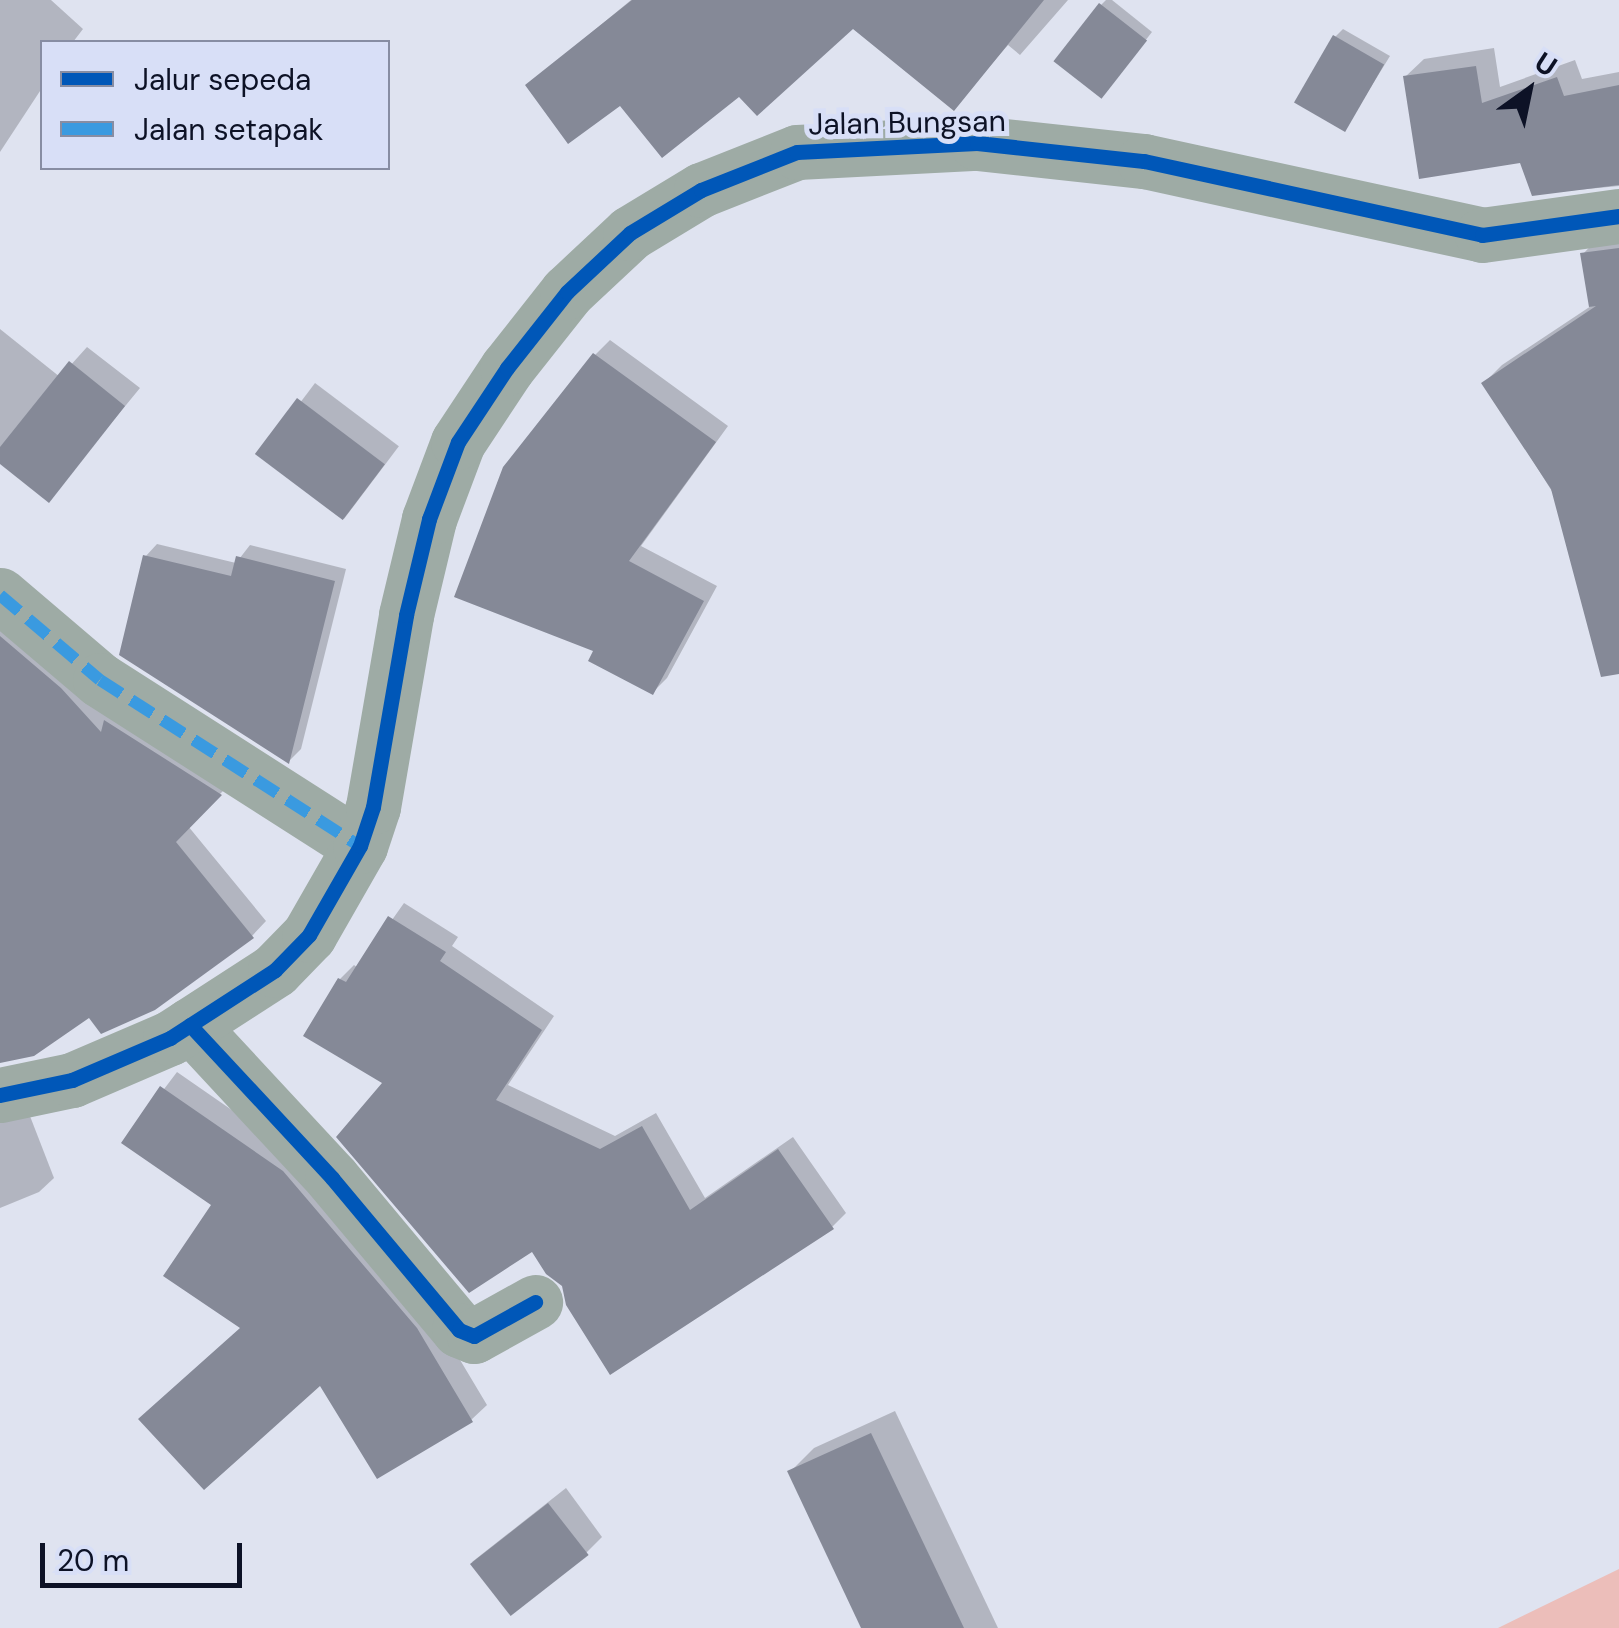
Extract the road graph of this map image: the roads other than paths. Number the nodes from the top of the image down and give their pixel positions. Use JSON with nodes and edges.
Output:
{"nodes":[{"id":1,"x":1619,"y":216,"type":"edge"},
{"id":2,"x":0,"y":595,"type":"edge"},
{"id":3,"x":360,"y":846,"type":"junction"},
{"id":4,"x":190,"y":1025,"type":"junction"},
{"id":5,"x":0,"y":1095,"type":"edge"},
{"id":6,"x":535,"y":1302,"type":"dead end"}],
"edges":[{"from":1,"to":3,"type":"street","name":"Jalan Bungsan"},
{"from":2,"to":3,"type":"street"},
{"from":3,"to":4,"type":"street","name":"Jalan Bungsan"},
{"from":4,"to":5,"type":"street","name":"Jalan Bungsan"},
{"from":4,"to":6,"type":"street"}]}
